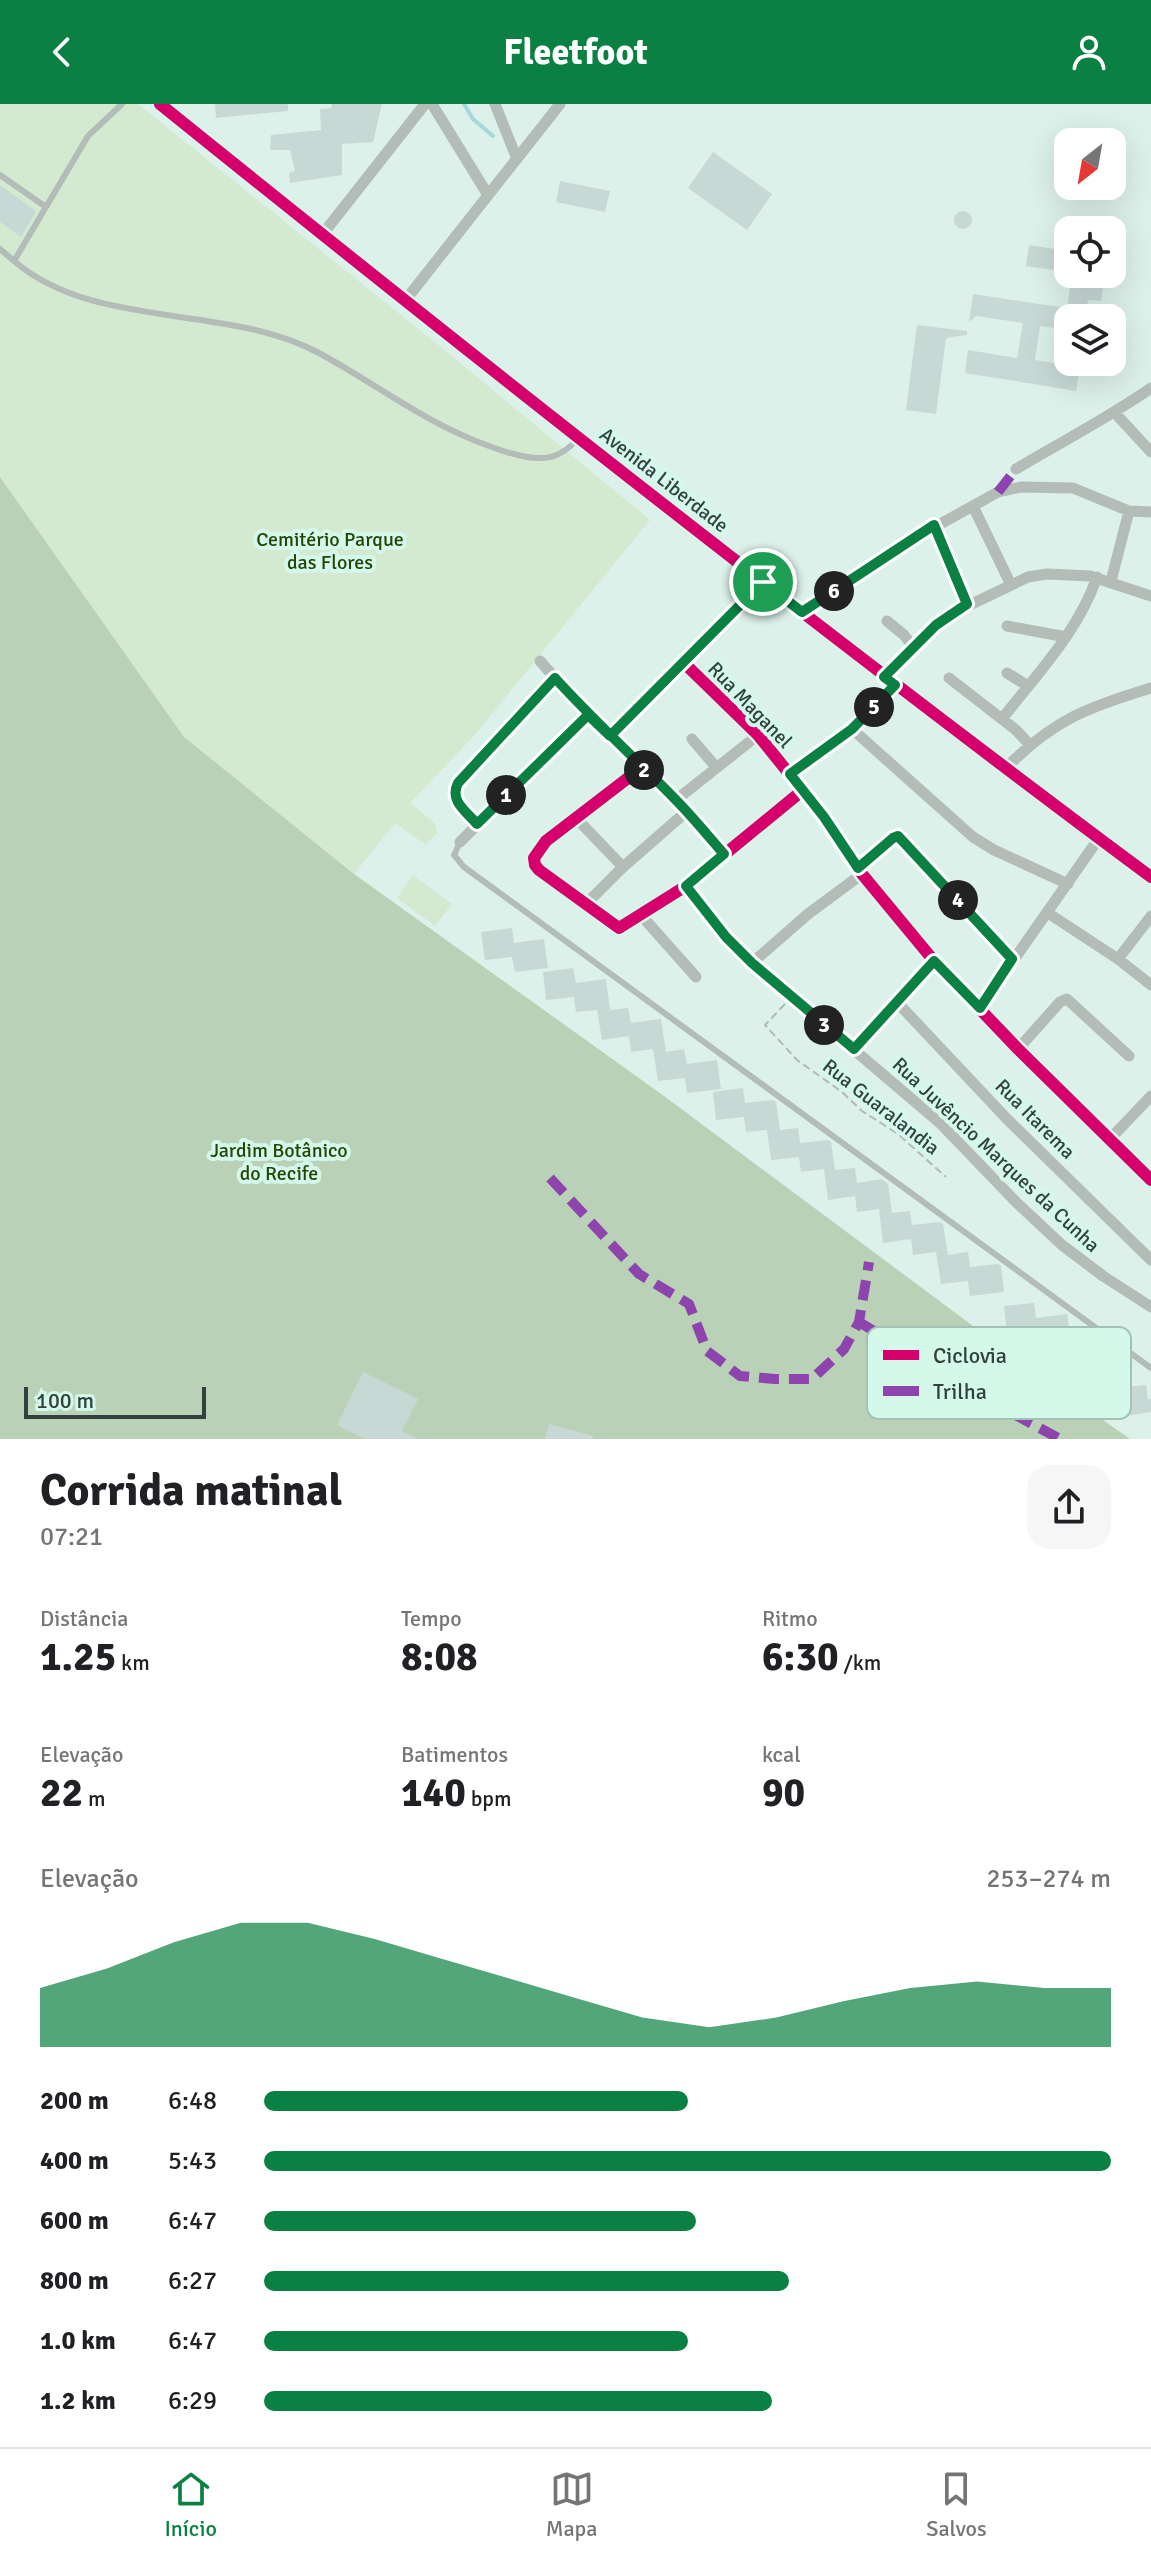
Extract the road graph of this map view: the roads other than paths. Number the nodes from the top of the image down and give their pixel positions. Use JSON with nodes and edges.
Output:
{"nodes":[{"id":1,"x":122,"y":104,"type":"edge"},
{"id":2,"x":160,"y":104,"type":"edge"},
{"id":3,"x":425,"y":104,"type":"edge"},
{"id":4,"x":432,"y":104,"type":"edge"},
{"id":5,"x":495,"y":104,"type":"edge"},
{"id":6,"x":560,"y":104,"type":"edge"},
{"id":7,"x":517,"y":159,"type":"junction"},
{"id":8,"x":0,"y":175,"type":"edge"},
{"id":9,"x":488,"y":195,"type":"junction"},
{"id":10,"x":46,"y":207,"type":"junction"},
{"id":11,"x":322,"y":235,"type":"junction"},
{"id":12,"x":0,"y":249,"type":"edge"},
{"id":13,"x":14,"y":261,"type":"junction"},
{"id":14,"x":404,"y":302,"type":"junction"},
{"id":15,"x":1151,"y":388,"type":"edge"},
{"id":16,"x":1115,"y":413,"type":"junction"},
{"id":17,"x":578,"y":439,"type":"junction"},
{"id":18,"x":1151,"y":452,"type":"edge"},
{"id":19,"x":1016,"y":469,"type":"dead end"},
{"id":20,"x":973,"y":506,"type":"junction"},
{"id":21,"x":1129,"y":511,"type":"junction"},
{"id":22,"x":1151,"y":512,"type":"edge"},
{"id":23,"x":934,"y":525,"type":"junction"},
{"id":24,"x":1097,"y":577,"type":"junction"},
{"id":25,"x":1111,"y":581,"type":"junction"},
{"id":26,"x":763,"y":582,"type":"junction"},
{"id":27,"x":1011,"y":585,"type":"junction"},
{"id":28,"x":1151,"y":596,"type":"edge"},
{"id":29,"x":967,"y":604,"type":"junction"},
{"id":30,"x":802,"y":612,"type":"junction"},
{"id":31,"x":887,"y":621,"type":"dead end"},
{"id":32,"x":1007,"y":626,"type":"dead end"},
{"id":33,"x":1066,"y":637,"type":"junction"},
{"id":34,"x":914,"y":648,"type":"junction"},
{"id":35,"x":540,"y":661,"type":"dead end"},
{"id":36,"x":682,"y":661,"type":"junction"},
{"id":37,"x":1007,"y":673,"type":"dead end"},
{"id":38,"x":555,"y":678,"type":"junction"},
{"id":39,"x":949,"y":678,"type":"dead end"},
{"id":40,"x":890,"y":681,"type":"junction"},
{"id":41,"x":1028,"y":686,"type":"junction"},
{"id":42,"x":1151,"y":689,"type":"edge"},
{"id":43,"x":588,"y":715,"type":"junction"},
{"id":44,"x":1002,"y":719,"type":"junction"},
{"id":45,"x":852,"y":729,"type":"junction"},
{"id":46,"x":758,"y":735,"type":"junction"},
{"id":47,"x":610,"y":736,"type":"junction"},
{"id":48,"x":692,"y":739,"type":"dead end"},
{"id":49,"x":1029,"y":744,"type":"junction"},
{"id":50,"x":716,"y":767,"type":"junction"},
{"id":51,"x":641,"y":768,"type":"junction"},
{"id":52,"x":1006,"y":768,"type":"junction"},
{"id":53,"x":790,"y":774,"type":"junction"},
{"id":54,"x":803,"y":790,"type":"junction"},
{"id":55,"x":676,"y":800,"type":"junction"},
{"id":56,"x":686,"y":812,"type":"junction"},
{"id":57,"x":576,"y":818,"type":"junction"},
{"id":58,"x":477,"y":824,"type":"junction"},
{"id":59,"x":1099,"y":838,"type":"junction"},
{"id":60,"x":460,"y":842,"type":"joint"},
{"id":61,"x":724,"y":854,"type":"junction"},
{"id":62,"x":623,"y":867,"type":"junction"},
{"id":63,"x":860,"y":871,"type":"junction"},
{"id":64,"x":1151,"y":877,"type":"edge"},
{"id":65,"x":1068,"y":884,"type":"junction"},
{"id":66,"x":686,"y":886,"type":"junction"},
{"id":67,"x":587,"y":903,"type":"junction"},
{"id":68,"x":1048,"y":913,"type":"junction"},
{"id":69,"x":641,"y":915,"type":"junction"},
{"id":70,"x":1151,"y":916,"type":"edge"},
{"id":71,"x":1012,"y":959,"type":"junction"},
{"id":72,"x":1118,"y":959,"type":"junction"},
{"id":73,"x":934,"y":961,"type":"junction"},
{"id":74,"x":752,"y":963,"type":"junction"},
{"id":75,"x":696,"y":977,"type":"dead end"},
{"id":76,"x":1151,"y":985,"type":"edge"},
{"id":77,"x":896,"y":1001,"type":"junction"},
{"id":78,"x":980,"y":1008,"type":"junction"},
{"id":79,"x":854,"y":1049,"type":"junction"},
{"id":80,"x":1018,"y":1049,"type":"junction"},
{"id":81,"x":1129,"y":1056,"type":"dead end"},
{"id":82,"x":1149,"y":1102,"type":"edge"},
{"id":83,"x":1110,"y":1139,"type":"junction"},
{"id":84,"x":1151,"y":1180,"type":"edge"},
{"id":85,"x":1151,"y":1260,"type":"edge"},
{"id":86,"x":1150,"y":1303,"type":"edge"},
{"id":87,"x":1095,"y":1327,"type":"edge"},
{"id":88,"x":1131,"y":1353,"type":"edge"},
{"id":89,"x":1151,"y":1368,"type":"edge"}],
"edges":[{"from":1,"to":10,"type":"lane"},
{"from":2,"to":11,"type":"main road","name":"Avenida Liberdade"},
{"from":3,"to":11,"type":"street"},
{"from":4,"to":9,"type":"street"},
{"from":5,"to":7,"type":"street"},
{"from":6,"to":7,"type":"street"},
{"from":7,"to":9,"type":"street"},
{"from":8,"to":10,"type":"lane"},
{"from":9,"to":14,"type":"street"},
{"from":10,"to":13,"type":"lane"},
{"from":11,"to":14,"type":"main road","name":"Avenida Liberdade"},
{"from":12,"to":13,"type":"lane"},
{"from":13,"to":17,"type":"lane"},
{"from":14,"to":17,"type":"main road","name":"Avenida Liberdade"},
{"from":15,"to":16,"type":"street"},
{"from":16,"to":18,"type":"street"},
{"from":16,"to":19,"type":"street"},
{"from":17,"to":26,"type":"main road","name":"Avenida Liberdade"},
{"from":20,"to":21,"type":"street"},
{"from":20,"to":23,"type":"street"},
{"from":20,"to":27,"type":"street"},
{"from":21,"to":22,"type":"street"},
{"from":21,"to":25,"type":"street"},
{"from":23,"to":29,"type":"street"},
{"from":23,"to":30,"type":"street"},
{"from":24,"to":25,"type":"street","name":"Rua Maganel"},
{"from":24,"to":27,"type":"street","name":"Rua Maganel"},
{"from":24,"to":33,"type":"street"},
{"from":25,"to":28,"type":"street","name":"Rua Maganel"},
{"from":26,"to":30,"type":"main road","name":"Avenida Liberdade"},
{"from":26,"to":36,"type":"street"},
{"from":27,"to":29,"type":"street","name":"Rua Maganel"},
{"from":29,"to":34,"type":"street","name":"Rua Maganel"},
{"from":30,"to":40,"type":"main road","name":"Avenida Liberdade"},
{"from":31,"to":34,"type":"street"},
{"from":32,"to":33,"type":"street"},
{"from":33,"to":41,"type":"street"},
{"from":34,"to":40,"type":"street","name":"Rua Maganel"},
{"from":35,"to":38,"type":"street"},
{"from":36,"to":46,"type":"street","name":"Rua Maganel"},
{"from":36,"to":47,"type":"street"},
{"from":37,"to":41,"type":"street"},
{"from":38,"to":43,"type":"street"},
{"from":38,"to":58,"type":"street"},
{"from":39,"to":44,"type":"street"},
{"from":40,"to":45,"type":"street","name":"Rua Maganel"},
{"from":40,"to":52,"type":"main road","name":"Avenida Liberdade"},
{"from":41,"to":44,"type":"street"},
{"from":42,"to":49,"type":"street"},
{"from":43,"to":47,"type":"street"},
{"from":43,"to":58,"type":"street"},
{"from":44,"to":49,"type":"street"},
{"from":45,"to":53,"type":"street","name":"Rua Maganel"},
{"from":45,"to":65,"type":"street"},
{"from":46,"to":50,"type":"street"},
{"from":46,"to":53,"type":"street","name":"Rua Maganel"},
{"from":47,"to":51,"type":"street"},
{"from":48,"to":50,"type":"street"},
{"from":49,"to":52,"type":"street"},
{"from":50,"to":55,"type":"street"},
{"from":51,"to":55,"type":"street"},
{"from":51,"to":57,"type":"street"},
{"from":52,"to":59,"type":"main road","name":"Avenida Liberdade"},
{"from":53,"to":54,"type":"street","name":"Rua Maganel"},
{"from":54,"to":61,"type":"street"},
{"from":54,"to":63,"type":"street","name":"Rua Maganel"},
{"from":55,"to":56,"type":"street"},
{"from":56,"to":61,"type":"street"},
{"from":56,"to":62,"type":"street"},
{"from":57,"to":62,"type":"street"},
{"from":57,"to":67,"type":"street"},
{"from":58,"to":60,"type":"street"},
{"from":59,"to":64,"type":"main road","name":"Avenida Liberdade"},
{"from":59,"to":65,"type":"street"},
{"from":60,"to":87,"type":"lane"},
{"from":61,"to":66,"type":"street"},
{"from":62,"to":67,"type":"street"},
{"from":63,"to":71,"type":"street"},
{"from":63,"to":73,"type":"street","name":"Rua Maganel"},
{"from":63,"to":74,"type":"street"},
{"from":65,"to":68,"type":"street"},
{"from":66,"to":69,"type":"street"},
{"from":66,"to":74,"type":"street","name":"Rua Juvêncio Marques da Cunha"},
{"from":67,"to":69,"type":"street"},
{"from":68,"to":71,"type":"street"},
{"from":68,"to":72,"type":"street"},
{"from":69,"to":75,"type":"street"},
{"from":70,"to":72,"type":"street"},
{"from":71,"to":78,"type":"street"},
{"from":72,"to":76,"type":"street"},
{"from":73,"to":77,"type":"street"},
{"from":73,"to":78,"type":"street","name":"Rua Maganel"},
{"from":74,"to":79,"type":"street","name":"Rua Juvêncio Marques da Cunha"},
{"from":77,"to":79,"type":"street"},
{"from":77,"to":85,"type":"street","name":"Rua Itarema"},
{"from":78,"to":80,"type":"street","name":"Rua Maganel"},
{"from":79,"to":86,"type":"street","name":"Rua Juvêncio Marques da Cunha"},
{"from":80,"to":81,"type":"street"},
{"from":80,"to":83,"type":"street","name":"Rua Maganel"},
{"from":82,"to":83,"type":"street"},
{"from":83,"to":84,"type":"street","name":"Rua Maganel"},
{"from":88,"to":89,"type":"lane"}]}
